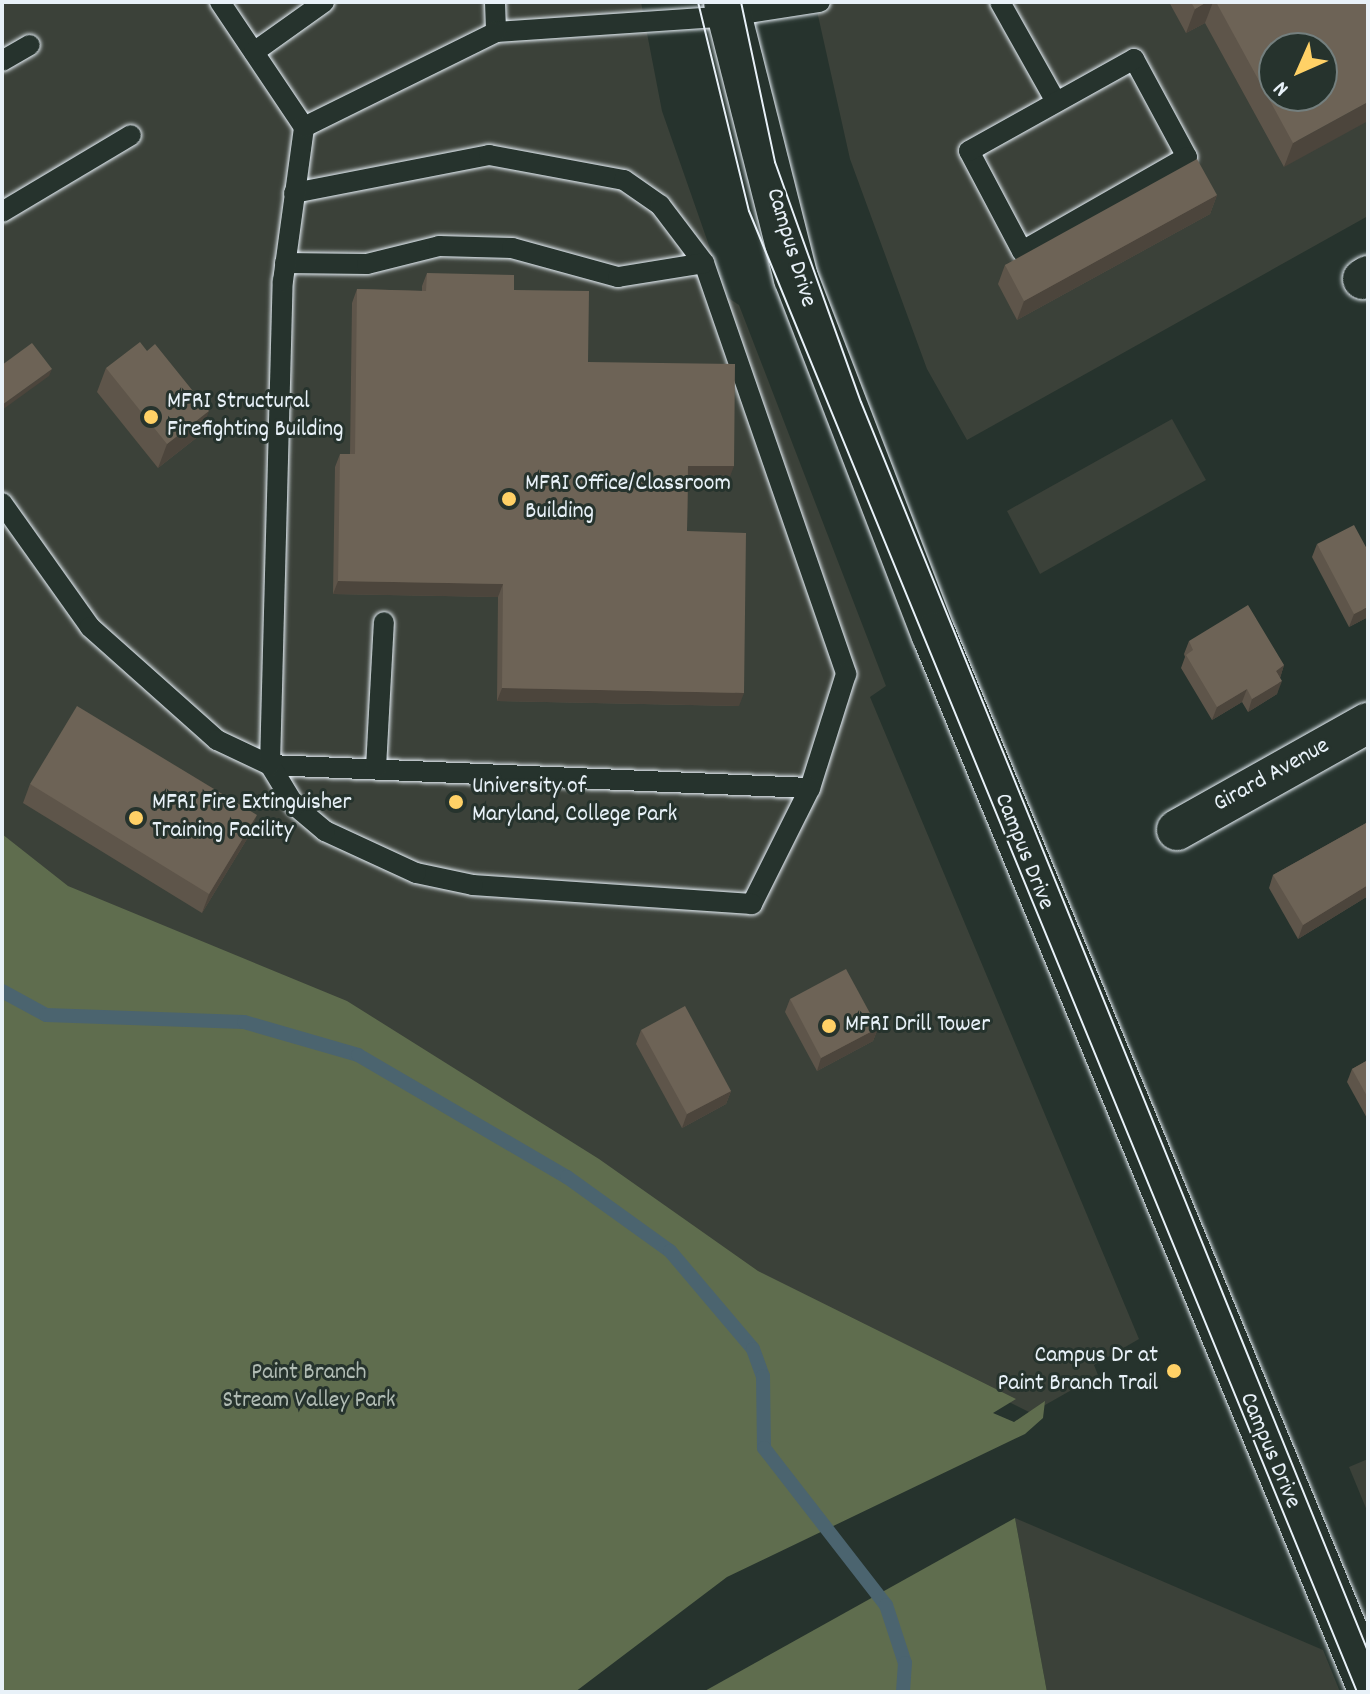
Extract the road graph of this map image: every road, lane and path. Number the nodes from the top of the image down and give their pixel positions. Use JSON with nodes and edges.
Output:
{"nodes":[{"id":1,"x":220,"y":2,"type":"edge"},
{"id":2,"x":324,"y":2,"type":"edge"},
{"id":3,"x":495,"y":2,"type":"edge"},
{"id":4,"x":820,"y":2,"type":"edge"},
{"id":5,"x":1000,"y":2,"type":"edge"},
{"id":6,"x":727,"y":9,"type":"edge"},
{"id":7,"x":496,"y":32,"type":"junction"},
{"id":8,"x":30,"y":45,"type":"dead end"},
{"id":9,"x":254,"y":52,"type":"junction"},
{"id":10,"x":2,"y":61,"type":"edge"},
{"id":11,"x":1055,"y":100,"type":"junction"},
{"id":12,"x":304,"y":127,"type":"junction"},
{"id":13,"x":131,"y":135,"type":"dead end"},
{"id":14,"x":294,"y":193,"type":"junction"},
{"id":15,"x":2,"y":212,"type":"edge"},
{"id":16,"x":285,"y":263,"type":"junction"},
{"id":17,"x":704,"y":263,"type":"junction"},
{"id":18,"x":2,"y":503,"type":"edge"},
{"id":19,"x":384,"y":622,"type":"dead end"},
{"id":20,"x":1368,"y":723,"type":"edge"},
{"id":21,"x":270,"y":765,"type":"junction"},
{"id":22,"x":376,"y":768,"type":"junction"},
{"id":23,"x":810,"y":788,"type":"junction"},
{"id":24,"x":1177,"y":830,"type":"dead end"},
{"id":25,"x":1368,"y":1685,"type":"edge"}],
"edges":[{"from":1,"to":9,"type":"lane"},
{"from":2,"to":9,"type":"lane"},
{"from":3,"to":7,"type":"lane"},
{"from":4,"to":6,"type":"lane"},
{"from":5,"to":11,"type":"lane"},
{"from":6,"to":7,"type":"lane"},
{"from":6,"to":25,"type":"main road","name":"Campus Drive"},
{"from":7,"to":12,"type":"lane"},
{"from":8,"to":10,"type":"lane"},
{"from":9,"to":12,"type":"lane"},
{"from":11,"to":11,"type":"lane"},
{"from":12,"to":14,"type":"lane"},
{"from":13,"to":15,"type":"lane"},
{"from":14,"to":16,"type":"lane"},
{"from":14,"to":17,"type":"lane"},
{"from":16,"to":17,"type":"lane"},
{"from":16,"to":21,"type":"lane"},
{"from":17,"to":23,"type":"lane"},
{"from":18,"to":21,"type":"lane"},
{"from":19,"to":22,"type":"lane"},
{"from":20,"to":24,"type":"street","name":"Girard Avenue"},
{"from":21,"to":22,"type":"lane"},
{"from":21,"to":23,"type":"lane"},
{"from":22,"to":23,"type":"lane"}]}
